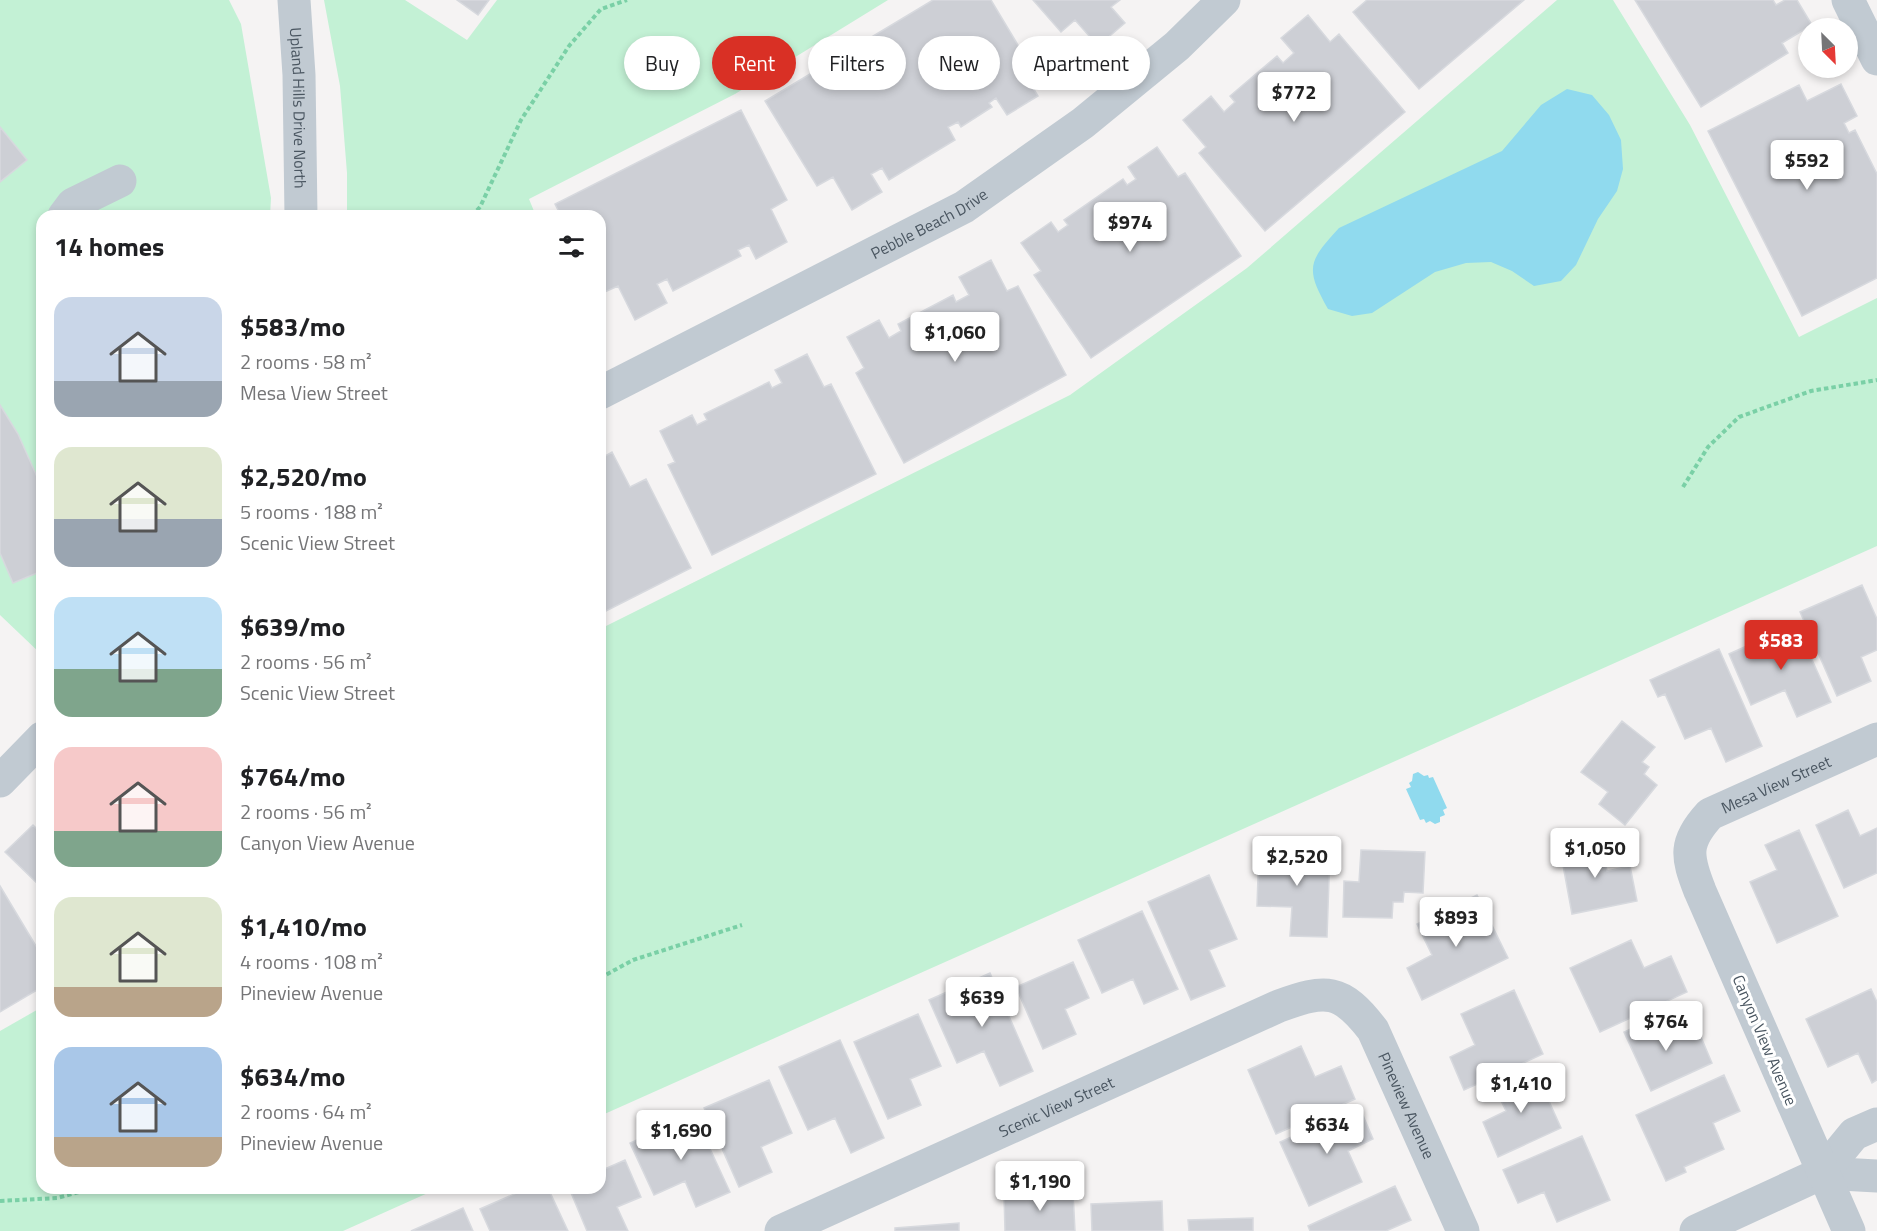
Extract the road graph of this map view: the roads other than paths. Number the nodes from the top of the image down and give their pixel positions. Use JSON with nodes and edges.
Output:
{"nodes":[{"id":1,"x":294,"y":0,"type":"edge"},
{"id":2,"x":1224,"y":0,"type":"edge"},
{"id":3,"x":1848,"y":0,"type":"edge"},
{"id":4,"x":1877,"y":59,"type":"edge"},
{"id":5,"x":120,"y":181,"type":"dead end"},
{"id":6,"x":68,"y":210,"type":"edge"},
{"id":7,"x":300,"y":210,"type":"edge"},
{"id":8,"x":606,"y":390,"type":"edge"},
{"id":9,"x":1877,"y":739,"type":"edge"},
{"id":10,"x":36,"y":744,"type":"edge"},
{"id":11,"x":0,"y":781,"type":"edge"},
{"id":12,"x":1689,"y":846,"type":"joint"},
{"id":13,"x":1333,"y":996,"type":"joint"},
{"id":14,"x":1877,"y":1125,"type":"edge"},
{"id":15,"x":1822,"y":1173,"type":"junction"},
{"id":16,"x":1877,"y":1176,"type":"edge"},
{"id":17,"x":781,"y":1231,"type":"edge"},
{"id":18,"x":1463,"y":1231,"type":"edge"},
{"id":19,"x":1696,"y":1231,"type":"edge"},
{"id":20,"x":1849,"y":1231,"type":"edge"}],
"edges":[{"from":1,"to":7,"type":"street","name":"Upland Hills Drive North"},
{"from":2,"to":8,"type":"street","name":"Pebble Beach Drive"},
{"from":3,"to":4,"type":"street"},
{"from":5,"to":6,"type":"street"},
{"from":9,"to":12,"type":"street","name":"Mesa View Street"},
{"from":10,"to":11,"type":"street"},
{"from":12,"to":15,"type":"street","name":"Canyon View Avenue"},
{"from":13,"to":17,"type":"street","name":"Scenic View Street"},
{"from":13,"to":18,"type":"street","name":"Pineview Avenue"},
{"from":14,"to":15,"type":"street"},
{"from":15,"to":16,"type":"street"},
{"from":15,"to":19,"type":"street"},
{"from":15,"to":20,"type":"street","name":"Canyon View Avenue"}]}
